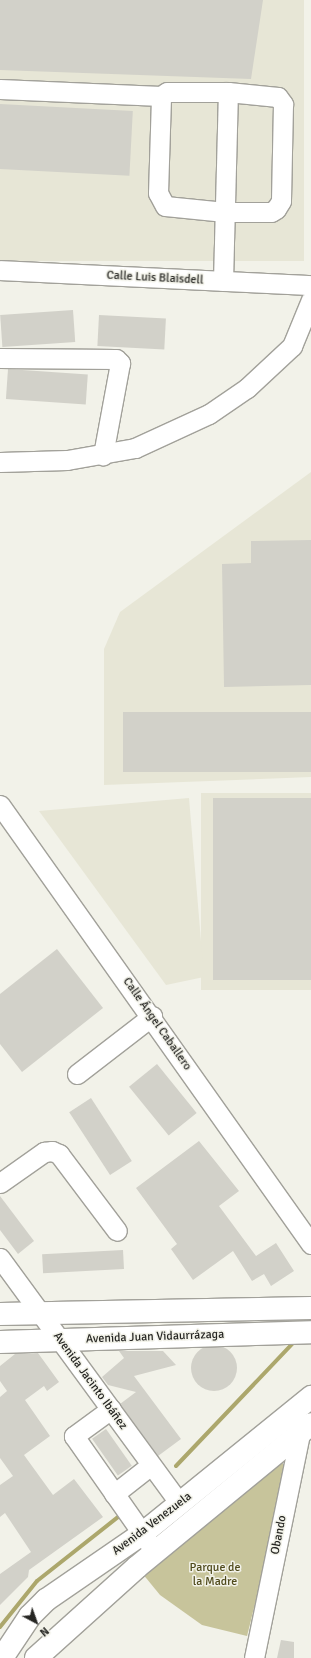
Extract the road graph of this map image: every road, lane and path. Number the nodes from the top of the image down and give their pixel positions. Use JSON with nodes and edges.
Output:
{"nodes":[{"id":1,"x":0,"y":90,"type":"edge"},
{"id":2,"x":228,"y":92,"type":"junction"},
{"id":3,"x":161,"y":96,"type":"junction"},
{"id":4,"x":224,"y":212,"type":"junction"},
{"id":5,"x":0,"y":270,"type":"edge"},
{"id":6,"x":223,"y":281,"type":"junction"},
{"id":7,"x":311,"y":285,"type":"edge"},
{"id":8,"x":311,"y":301,"type":"edge"},
{"id":9,"x":0,"y":358,"type":"edge"},
{"id":10,"x":103,"y":455,"type":"junction"},
{"id":11,"x":0,"y":462,"type":"edge"},
{"id":12,"x":1,"y":809,"type":"edge"},
{"id":13,"x":152,"y":1016,"type":"junction"},
{"id":14,"x":77,"y":1074,"type":"dead end"},
{"id":15,"x":0,"y":1183,"type":"edge"},
{"id":16,"x":116,"y":1230,"type":"dead end"},
{"id":17,"x":311,"y":1244,"type":"edge"},
{"id":18,"x":0,"y":1258,"type":"edge"},
{"id":19,"x":307,"y":1303,"type":"edge"},
{"id":20,"x":124,"y":1311,"type":"junction"},
{"id":21,"x":40,"y":1313,"type":"junction"},
{"id":22,"x":0,"y":1314,"type":"edge"},
{"id":23,"x":311,"y":1332,"type":"edge"},
{"id":24,"x":125,"y":1338,"type":"junction"},
{"id":25,"x":60,"y":1340,"type":"junction"},
{"id":26,"x":0,"y":1342,"type":"edge"},
{"id":27,"x":311,"y":1397,"type":"edge"},
{"id":28,"x":110,"y":1409,"type":"junction"},
{"id":29,"x":300,"y":1424,"type":"edge"},
{"id":30,"x":151,"y":1465,"type":"junction"},
{"id":31,"x":114,"y":1494,"type":"junction"},
{"id":32,"x":179,"y":1503,"type":"junction"},
{"id":33,"x":142,"y":1534,"type":"junction"},
{"id":34,"x":156,"y":1552,"type":"junction"},
{"id":35,"x":44,"y":1655,"type":"edge"},
{"id":36,"x":2,"y":1658,"type":"edge"},
{"id":37,"x":254,"y":1658,"type":"edge"}],
"edges":[{"from":1,"to":3,"type":"street"},
{"from":2,"to":3,"type":"street"},
{"from":2,"to":4,"type":"street"},
{"from":2,"to":4,"type":"street"},
{"from":3,"to":4,"type":"street"},
{"from":4,"to":6,"type":"street"},
{"from":5,"to":6,"type":"street","name":"Calle Luis Blaisdell"},
{"from":6,"to":7,"type":"street","name":"Calle Luis Blaisdell"},
{"from":8,"to":10,"type":"street"},
{"from":9,"to":10,"type":"street"},
{"from":10,"to":11,"type":"street"},
{"from":12,"to":13,"type":"street","name":"Calle Ángel Caballero"},
{"from":13,"to":14,"type":"street"},
{"from":13,"to":17,"type":"street","name":"Calle Ángel Caballero"},
{"from":15,"to":16,"type":"street"},
{"from":18,"to":21,"type":"street","name":"Avenida Jacinto Ibáñez"},
{"from":19,"to":20,"type":"main road"},
{"from":20,"to":21,"type":"main road"},
{"from":20,"to":24,"type":"main road"},
{"from":21,"to":22,"type":"main road"},
{"from":21,"to":25,"type":"street","name":"Avenida Jacinto Ibáñez"},
{"from":23,"to":24,"type":"main road","name":"Avenida Juan Vidaurrázaga"},
{"from":24,"to":25,"type":"main road","name":"Avenida Juan Vidaurrázaga"},
{"from":25,"to":26,"type":"main road","name":"Avenida Juan Vidaurrázaga"},
{"from":25,"to":28,"type":"street","name":"Avenida Jacinto Ibáñez"},
{"from":27,"to":29,"type":"main road","name":"Avenida Venezuela"},
{"from":28,"to":30,"type":"street","name":"Avenida Jacinto Ibáñez"},
{"from":28,"to":31,"type":"street"},
{"from":29,"to":32,"type":"main road","name":"Avenida Venezuela"},
{"from":29,"to":34,"type":"main road","name":"Avenida Venezuela"},
{"from":29,"to":37,"type":"street","name":"Obando"},
{"from":30,"to":31,"type":"street"},
{"from":30,"to":32,"type":"street","name":"Avenida Jacinto Ibáñez"},
{"from":31,"to":33,"type":"street"},
{"from":32,"to":33,"type":"main road","name":"Avenida Venezuela"},
{"from":33,"to":34,"type":"street"},
{"from":33,"to":36,"type":"main road","name":"Avenida Venezuela"},
{"from":34,"to":35,"type":"main road","name":"Avenida Venezuela"}]}
